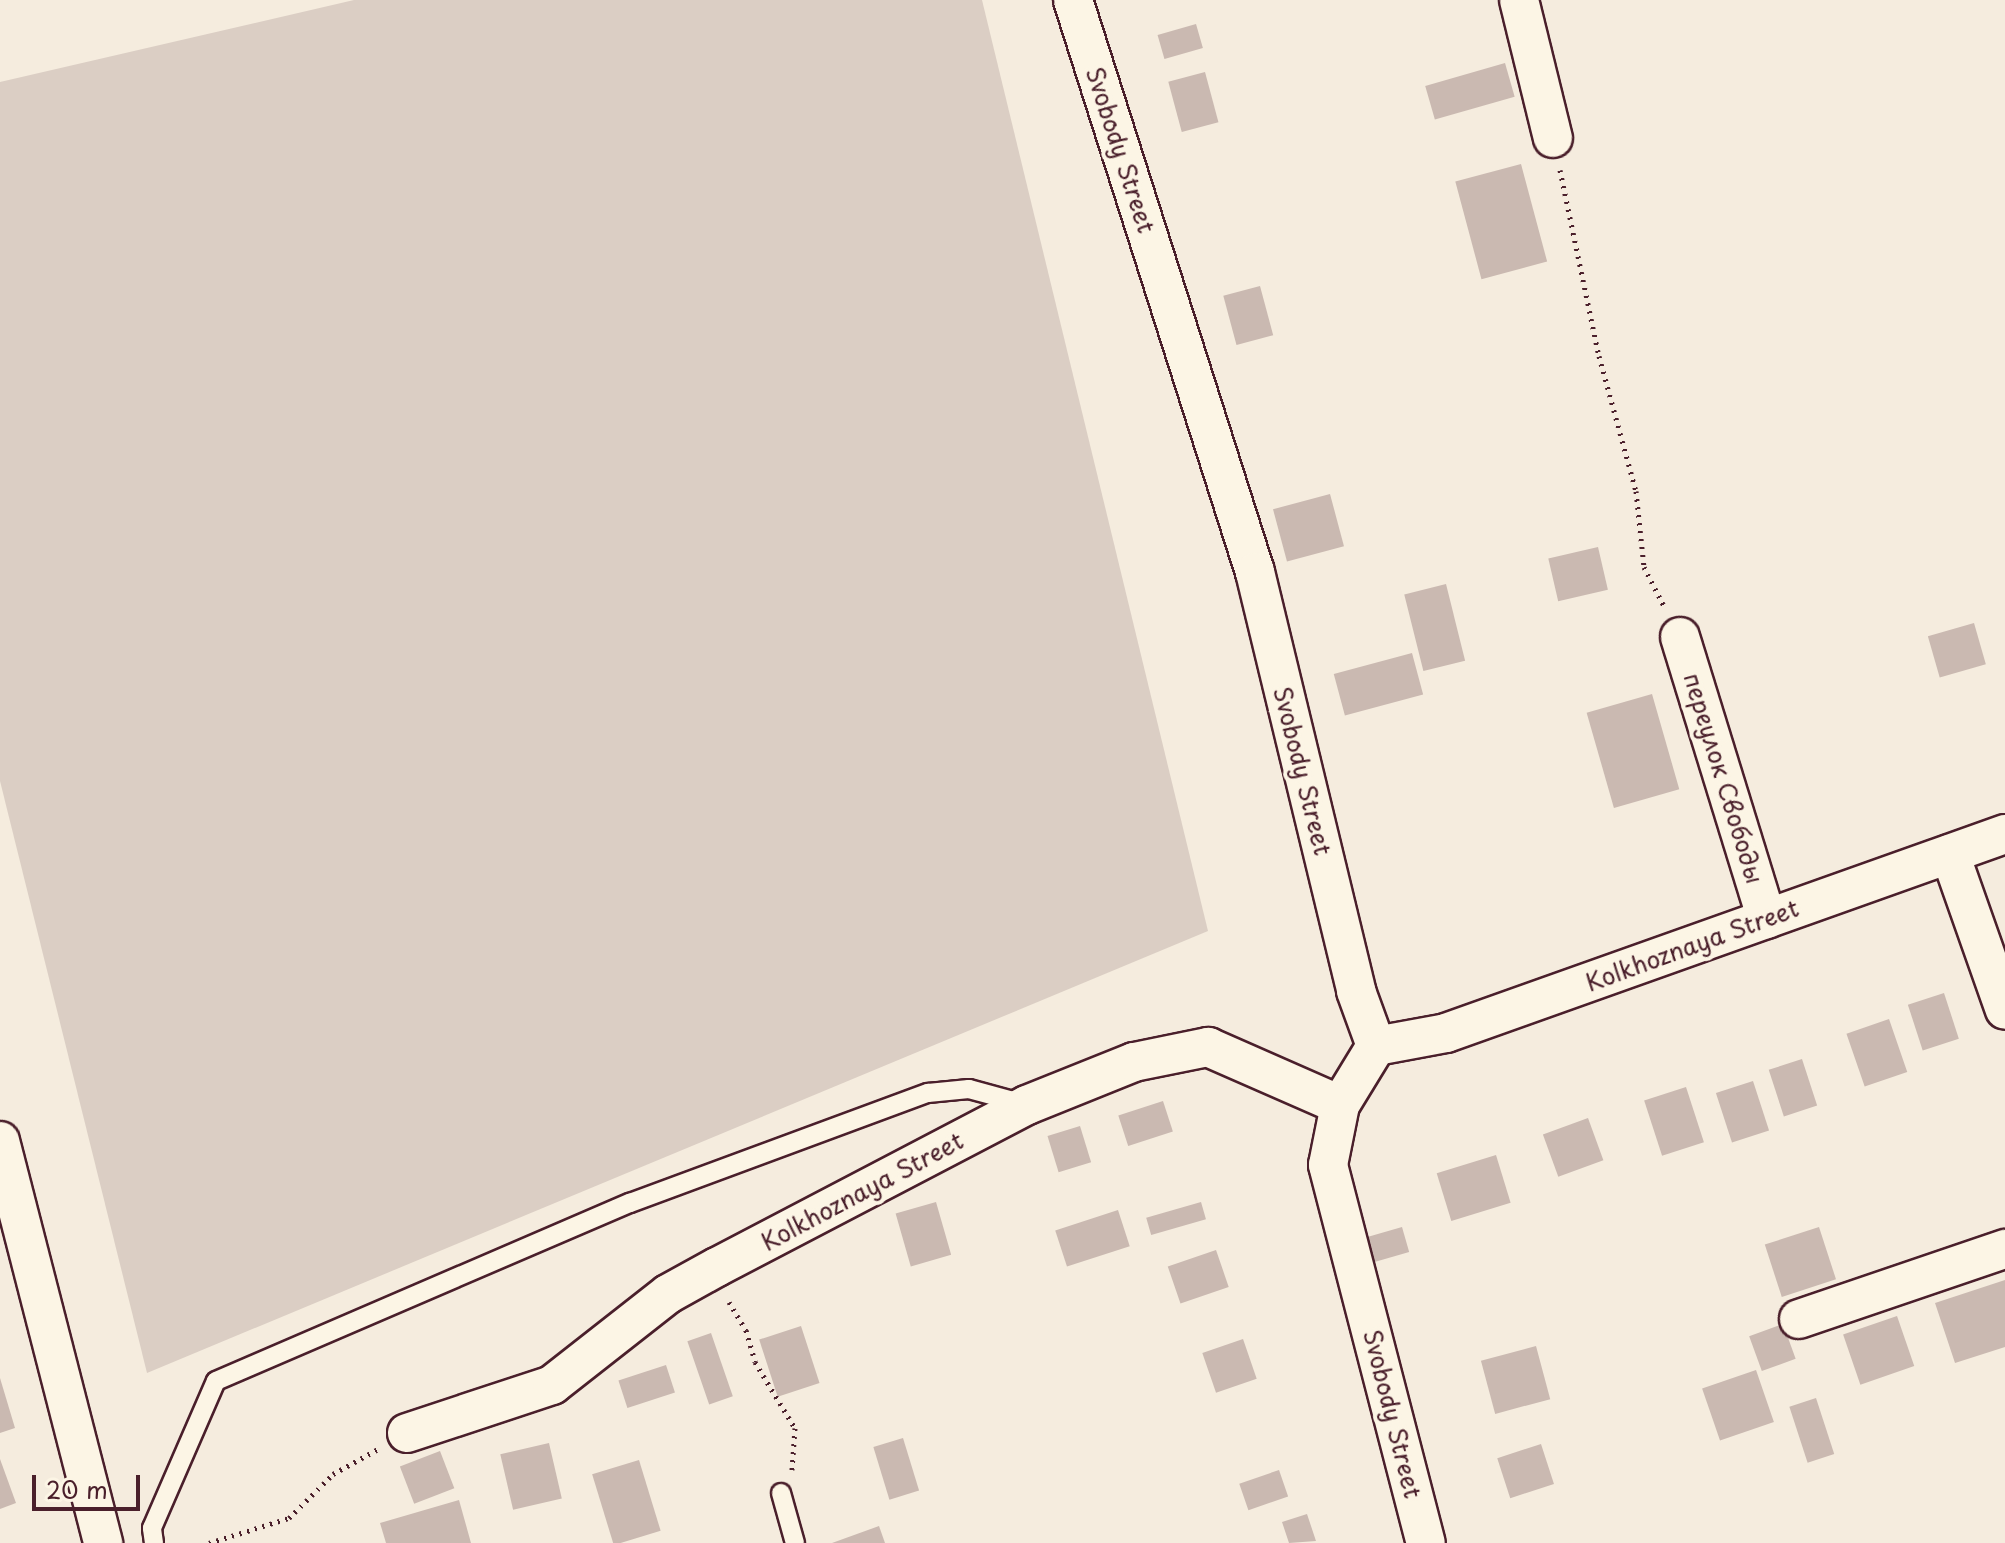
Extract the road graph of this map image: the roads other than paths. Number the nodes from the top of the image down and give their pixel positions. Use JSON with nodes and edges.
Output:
{"nodes":[{"id":1,"x":1073,"y":0,"type":"edge"},
{"id":2,"x":1519,"y":0,"type":"edge"},
{"id":3,"x":1553,"y":138,"type":"road end"},
{"id":4,"x":1680,"y":637,"type":"road end"},
{"id":5,"x":2005,"y":834,"type":"edge"},
{"id":6,"x":1950,"y":854,"type":"junction"},
{"id":7,"x":1767,"y":919,"type":"junction"},
{"id":8,"x":2005,"y":1010,"type":"edge"},
{"id":9,"x":1376,"y":1046,"type":"junction"},
{"id":10,"x":1027,"y":1105,"type":"junction"},
{"id":11,"x":1340,"y":1105,"type":"junction"},
{"id":12,"x":0,"y":1141,"type":"edge"},
{"id":13,"x":2005,"y":1249,"type":"edge"},
{"id":14,"x":1799,"y":1319,"type":"dead end"},
{"id":15,"x":407,"y":1433,"type":"road end"},
{"id":16,"x":781,"y":1493,"type":"road end"},
{"id":17,"x":103,"y":1543,"type":"edge"},
{"id":18,"x":154,"y":1543,"type":"edge"},
{"id":19,"x":795,"y":1543,"type":"edge"},
{"id":20,"x":1426,"y":1543,"type":"edge"}],
"edges":[{"from":1,"to":9,"type":"street","name":"Svobody Street"},
{"from":2,"to":3,"type":"street"},
{"from":4,"to":7,"type":"street","name":"переулок Свободы"},
{"from":5,"to":6,"type":"street","name":"Kolkhoznaya Street"},
{"from":6,"to":7,"type":"street","name":"Kolkhoznaya Street"},
{"from":6,"to":8,"type":"street"},
{"from":7,"to":9,"type":"street","name":"Kolkhoznaya Street"},
{"from":9,"to":11,"type":"street","name":"Svobody Street"},
{"from":10,"to":11,"type":"street","name":"Kolkhoznaya Street"},
{"from":10,"to":15,"type":"street","name":"Kolkhoznaya Street"},
{"from":10,"to":18,"type":"lane"},
{"from":11,"to":20,"type":"street","name":"Svobody Street"},
{"from":12,"to":17,"type":"street"},
{"from":13,"to":14,"type":"street"},
{"from":16,"to":19,"type":"lane"}]}
